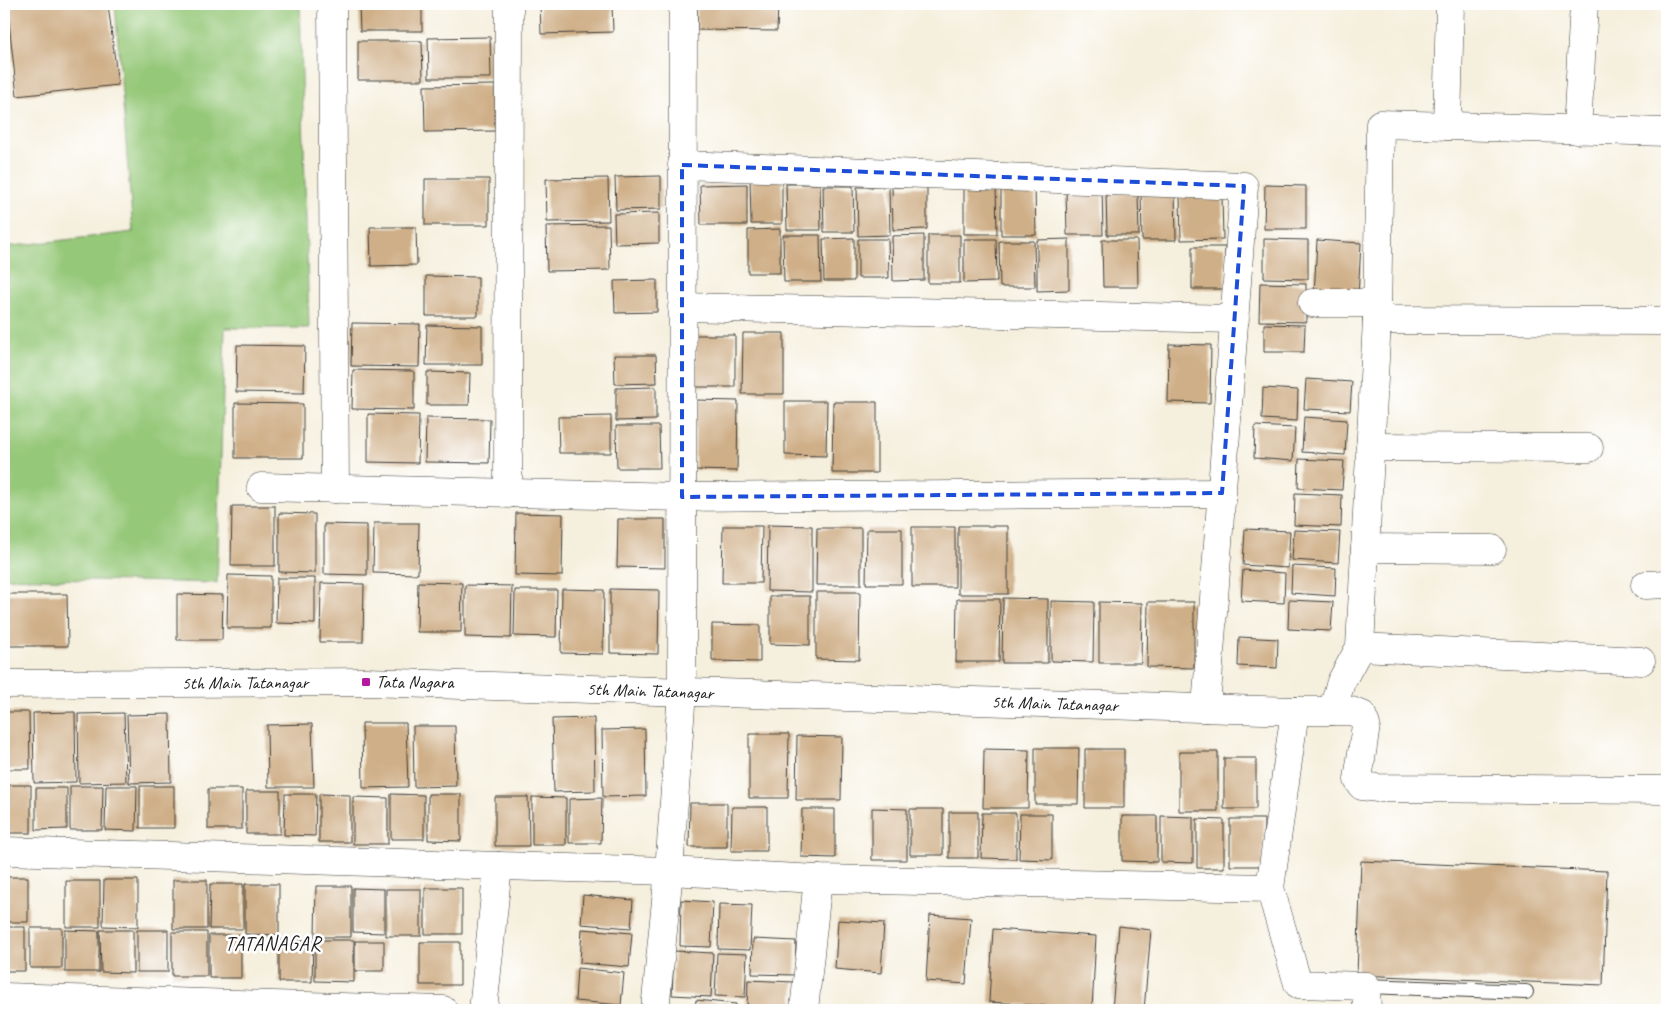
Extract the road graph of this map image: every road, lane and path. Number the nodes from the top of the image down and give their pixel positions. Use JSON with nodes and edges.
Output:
{"nodes":[{"id":1,"x":332,"y":4,"type":"edge"},
{"id":2,"x":509,"y":4,"type":"edge"},
{"id":3,"x":683,"y":4,"type":"edge"},
{"id":4,"x":1450,"y":4,"type":"edge"},
{"id":5,"x":1584,"y":4,"type":"edge"},
{"id":6,"x":1447,"y":126,"type":"junction"},
{"id":7,"x":1578,"y":130,"type":"junction"},
{"id":8,"x":1667,"y":132,"type":"edge"},
{"id":9,"x":682,"y":165,"type":"junction"},
{"id":10,"x":1312,"y":303,"type":"dead end"},
{"id":11,"x":682,"y":307,"type":"junction"},
{"id":12,"x":1377,"y":312,"type":"junction"},
{"id":13,"x":1235,"y":319,"type":"junction"},
{"id":14,"x":1667,"y":321,"type":"edge"},
{"id":15,"x":1370,"y":447,"type":"junction"},
{"id":16,"x":1589,"y":448,"type":"dead end"},
{"id":17,"x":261,"y":487,"type":"dead end"},
{"id":18,"x":336,"y":489,"type":"junction"},
{"id":19,"x":1222,"y":493,"type":"junction"},
{"id":20,"x":508,"y":494,"type":"junction"},
{"id":21,"x":682,"y":497,"type":"junction"},
{"id":22,"x":1365,"y":548,"type":"junction"},
{"id":23,"x":1492,"y":549,"type":"dead end"},
{"id":24,"x":1360,"y":647,"type":"junction"},
{"id":25,"x":1640,"y":661,"type":"dead end"},
{"id":26,"x":4,"y":684,"type":"edge"},
{"id":27,"x":682,"y":692,"type":"junction"},
{"id":28,"x":1206,"y":708,"type":"junction"},
{"id":29,"x":1295,"y":711,"type":"junction"},
{"id":30,"x":1332,"y":712,"type":"junction"},
{"id":31,"x":1667,"y":790,"type":"edge"},
{"id":32,"x":4,"y":851,"type":"edge"},
{"id":33,"x":498,"y":866,"type":"junction"},
{"id":34,"x":669,"y":871,"type":"junction"},
{"id":35,"x":818,"y":879,"type":"junction"},
{"id":36,"x":1270,"y":888,"type":"junction"},
{"id":37,"x":1526,"y":992,"type":"dead end"},
{"id":38,"x":4,"y":997,"type":"edge"},
{"id":39,"x":1366,"y":998,"type":"edge"},
{"id":40,"x":443,"y":1010,"type":"edge"},
{"id":41,"x":483,"y":1010,"type":"edge"},
{"id":42,"x":655,"y":1010,"type":"edge"},
{"id":43,"x":804,"y":1010,"type":"edge"}],
"edges":[{"from":1,"to":18,"type":"street"},
{"from":2,"to":20,"type":"street"},
{"from":3,"to":9,"type":"street"},
{"from":4,"to":6,"type":"street"},
{"from":5,"to":7,"type":"street"},
{"from":6,"to":7,"type":"street"},
{"from":6,"to":12,"type":"street"},
{"from":7,"to":8,"type":"street"},
{"from":9,"to":11,"type":"street"},
{"from":9,"to":13,"type":"street"},
{"from":10,"to":12,"type":"street"},
{"from":11,"to":13,"type":"street"},
{"from":11,"to":21,"type":"street"},
{"from":12,"to":14,"type":"street"},
{"from":12,"to":15,"type":"street"},
{"from":13,"to":19,"type":"street"},
{"from":15,"to":16,"type":"street"},
{"from":15,"to":22,"type":"street"},
{"from":17,"to":18,"type":"street"},
{"from":18,"to":20,"type":"street"},
{"from":19,"to":21,"type":"street"},
{"from":19,"to":28,"type":"street"},
{"from":20,"to":21,"type":"street"},
{"from":21,"to":27,"type":"street"},
{"from":22,"to":23,"type":"street"},
{"from":22,"to":24,"type":"street"},
{"from":24,"to":25,"type":"street"},
{"from":24,"to":30,"type":"street"},
{"from":26,"to":27,"type":"street","name":"5th Main Tatanagar"},
{"from":27,"to":28,"type":"street","name":"5th Main Tatanagar"},
{"from":27,"to":34,"type":"street"},
{"from":28,"to":29,"type":"street","name":"5th Main Tatanagar"},
{"from":29,"to":30,"type":"street","name":"5th Main Tatanagar"},
{"from":29,"to":36,"type":"street"},
{"from":30,"to":31,"type":"street","name":"5th Main Tatanagar"},
{"from":32,"to":33,"type":"street"},
{"from":33,"to":34,"type":"street"},
{"from":33,"to":41,"type":"street"},
{"from":34,"to":35,"type":"street"},
{"from":34,"to":42,"type":"street"},
{"from":35,"to":36,"type":"street"},
{"from":35,"to":43,"type":"street"},
{"from":36,"to":39,"type":"street"},
{"from":37,"to":39,"type":"lane"},
{"from":38,"to":40,"type":"street"}]}
